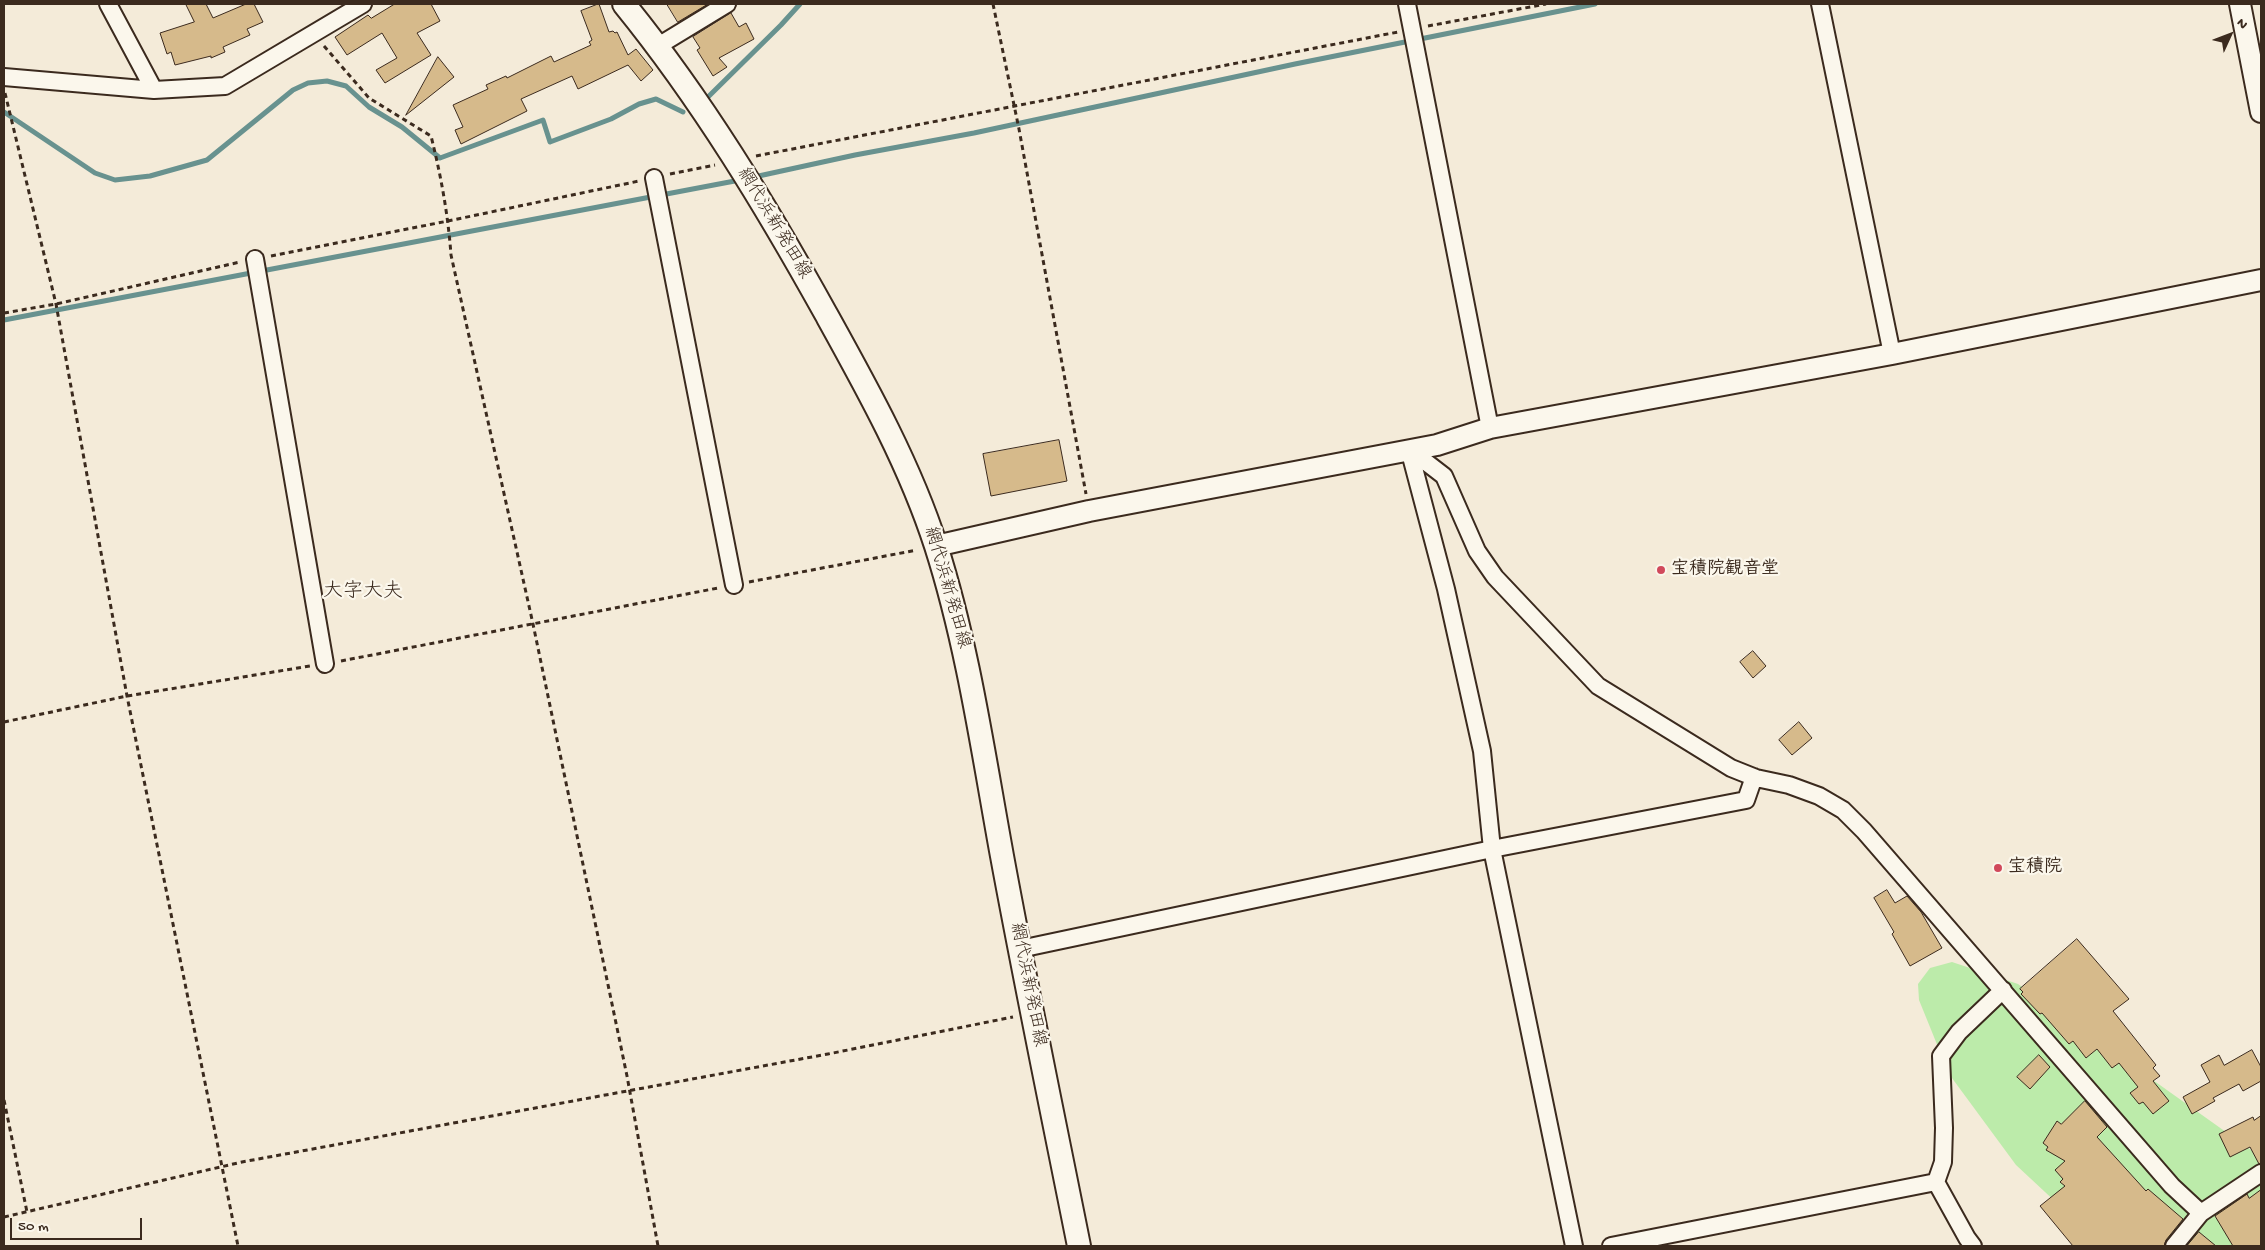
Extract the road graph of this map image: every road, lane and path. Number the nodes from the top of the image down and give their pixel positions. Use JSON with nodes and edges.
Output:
{"nodes":[{"id":1,"x":108,"y":4,"type":"edge"},
{"id":2,"x":363,"y":4,"type":"edge"},
{"id":3,"x":624,"y":4,"type":"edge"},
{"id":4,"x":727,"y":4,"type":"edge"},
{"id":5,"x":993,"y":4,"type":"edge"},
{"id":6,"x":1408,"y":4,"type":"edge"},
{"id":7,"x":1546,"y":4,"type":"edge"},
{"id":8,"x":1820,"y":4,"type":"edge"},
{"id":9,"x":2240,"y":4,"type":"edge"},
{"id":10,"x":1419,"y":28,"type":"dead end"},
{"id":11,"x":312,"y":32,"type":"junction"},
{"id":12,"x":1399,"y":32,"type":"dead end"},
{"id":13,"x":658,"y":46,"type":"junction"},
{"id":14,"x":4,"y":77,"type":"edge"},
{"id":15,"x":4,"y":88,"type":"edge"},
{"id":16,"x":154,"y":90,"type":"junction"},
{"id":17,"x":2261,"y":112,"type":"edge"},
{"id":18,"x":735,"y":160,"type":"junction"},
{"id":19,"x":654,"y":178,"type":"junction"},
{"id":20,"x":448,"y":221,"type":"junction"},
{"id":21,"x":255,"y":259,"type":"junction"},
{"id":22,"x":2261,"y":280,"type":"edge"},
{"id":23,"x":56,"y":304,"type":"junction"},
{"id":24,"x":4,"y":313,"type":"edge"},
{"id":25,"x":1892,"y":354,"type":"junction"},
{"id":26,"x":1490,"y":428,"type":"junction"},
{"id":27,"x":1409,"y":449,"type":"junction"},
{"id":28,"x":1089,"y":511,"type":"junction"},
{"id":29,"x":936,"y":546,"type":"junction"},
{"id":30,"x":734,"y":585,"type":"junction"},
{"id":31,"x":533,"y":624,"type":"junction"},
{"id":32,"x":325,"y":664,"type":"junction"},
{"id":33,"x":127,"y":696,"type":"junction"},
{"id":34,"x":4,"y":722,"type":"edge"},
{"id":35,"x":1754,"y":778,"type":"junction"},
{"id":36,"x":1492,"y":849,"type":"junction"},
{"id":37,"x":1020,"y":949,"type":"junction"},
{"id":38,"x":2003,"y":990,"type":"junction"},
{"id":39,"x":1033,"y":1012,"type":"junction"},
{"id":40,"x":629,"y":1090,"type":"junction"},
{"id":41,"x":4,"y":1100,"type":"edge"},
{"id":42,"x":222,"y":1168,"type":"junction"},
{"id":43,"x":2261,"y":1172,"type":"edge"},
{"id":44,"x":1936,"y":1182,"type":"junction"},
{"id":45,"x":27,"y":1212,"type":"junction"},
{"id":46,"x":2202,"y":1213,"type":"junction"},
{"id":47,"x":4,"y":1217,"type":"edge"},
{"id":48,"x":238,"y":1246,"type":"edge"},
{"id":49,"x":658,"y":1246,"type":"edge"},
{"id":50,"x":1079,"y":1246,"type":"edge"},
{"id":51,"x":1574,"y":1246,"type":"edge"},
{"id":52,"x":1611,"y":1246,"type":"edge"},
{"id":53,"x":1973,"y":1246,"type":"edge"},
{"id":54,"x":2174,"y":1246,"type":"edge"}],
"edges":[{"from":1,"to":16,"type":"street"},
{"from":2,"to":11,"type":"street"},
{"from":3,"to":13,"type":"main road","name":"網代浜新発田線"},
{"from":4,"to":13,"type":"street"},
{"from":5,"to":28,"type":"path"},
{"from":6,"to":26,"type":"street"},
{"from":7,"to":10,"type":"path"},
{"from":8,"to":25,"type":"street"},
{"from":9,"to":17,"type":"street"},
{"from":11,"to":16,"type":"street"},
{"from":11,"to":20,"type":"path"},
{"from":12,"to":18,"type":"path"},
{"from":13,"to":18,"type":"main road","name":"網代浜新発田線"},
{"from":14,"to":16,"type":"street"},
{"from":15,"to":23,"type":"path"},
{"from":18,"to":19,"type":"path"},
{"from":18,"to":29,"type":"main road","name":"網代浜新発田線"},
{"from":19,"to":20,"type":"path"},
{"from":19,"to":30,"type":"street"},
{"from":20,"to":21,"type":"path"},
{"from":20,"to":31,"type":"path"},
{"from":21,"to":23,"type":"path"},
{"from":21,"to":32,"type":"street"},
{"from":22,"to":25,"type":"street"},
{"from":23,"to":24,"type":"path"},
{"from":23,"to":33,"type":"path"},
{"from":25,"to":26,"type":"street"},
{"from":26,"to":27,"type":"street"},
{"from":27,"to":28,"type":"street"},
{"from":27,"to":35,"type":"street"},
{"from":27,"to":36,"type":"street"},
{"from":28,"to":29,"type":"street"},
{"from":29,"to":30,"type":"path"},
{"from":29,"to":37,"type":"main road","name":"網代浜新発田線"},
{"from":30,"to":31,"type":"path"},
{"from":31,"to":32,"type":"path"},
{"from":31,"to":40,"type":"path"},
{"from":32,"to":33,"type":"path"},
{"from":33,"to":34,"type":"path"},
{"from":33,"to":42,"type":"path"},
{"from":35,"to":36,"type":"street"},
{"from":35,"to":38,"type":"street"},
{"from":36,"to":37,"type":"street"},
{"from":36,"to":51,"type":"street"},
{"from":37,"to":39,"type":"main road","name":"網代浜新発田線"},
{"from":38,"to":44,"type":"street"},
{"from":38,"to":46,"type":"street"},
{"from":39,"to":40,"type":"path"},
{"from":39,"to":50,"type":"main road","name":"網代浜新発田線"},
{"from":40,"to":42,"type":"path"},
{"from":40,"to":49,"type":"path"},
{"from":41,"to":45,"type":"path"},
{"from":42,"to":45,"type":"path"},
{"from":42,"to":48,"type":"path"},
{"from":43,"to":46,"type":"street"},
{"from":44,"to":52,"type":"street"},
{"from":44,"to":53,"type":"street"},
{"from":45,"to":47,"type":"path"},
{"from":46,"to":54,"type":"street"}]}
